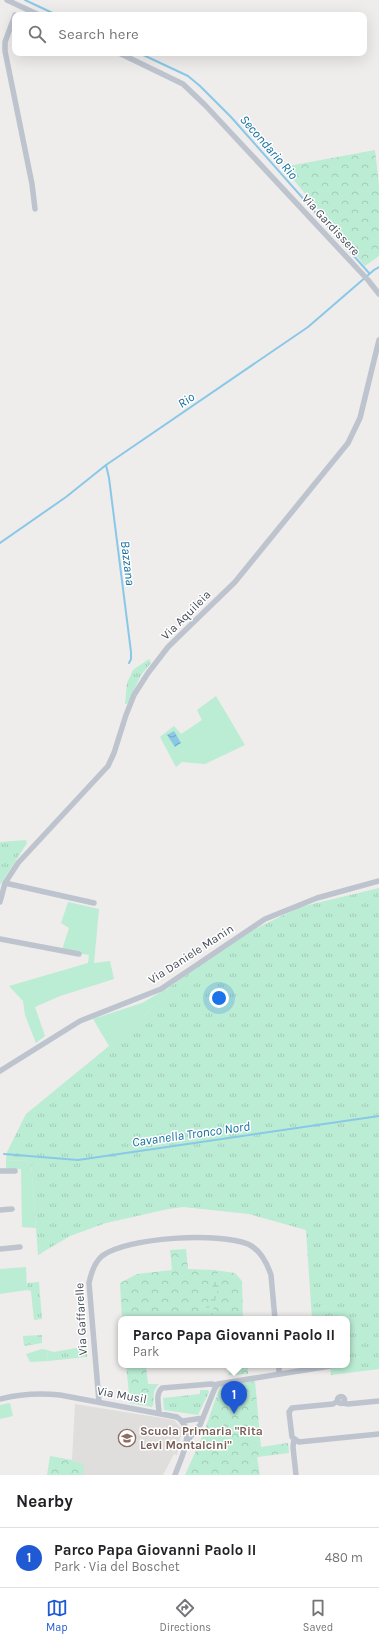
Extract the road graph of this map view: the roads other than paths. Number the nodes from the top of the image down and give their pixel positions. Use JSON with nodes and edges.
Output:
{"nodes":[{"id":1,"x":7,"y":0,"type":"edge"},
{"id":2,"x":19,"y":6,"type":"junction"},
{"id":3,"x":16,"y":12,"type":"edge"},
{"id":4,"x":32,"y":12,"type":"edge"},
{"id":5,"x":12,"y":23,"type":"edge"},
{"id":6,"x":125,"y":56,"type":"edge"},
{"id":7,"x":35,"y":210,"type":"dead end"},
{"id":8,"x":379,"y":294,"type":"edge"},
{"id":9,"x":379,"y":340,"type":"edge"},
{"id":10,"x":379,"y":881,"type":"edge"},
{"id":11,"x":5,"y":883,"type":"junction"},
{"id":12,"x":0,"y":902,"type":"edge"},
{"id":13,"x":94,"y":903,"type":"dead end"},
{"id":14,"x":0,"y":938,"type":"edge"},
{"id":15,"x":79,"y":954,"type":"dead end"},
{"id":16,"x":0,"y":1071,"type":"edge"},
{"id":17,"x":0,"y":1171,"type":"edge"},
{"id":18,"x":15,"y":1171,"type":"dead end"},
{"id":19,"x":12,"y":1209,"type":"dead end"},
{"id":20,"x":0,"y":1210,"type":"edge"},
{"id":21,"x":20,"y":1247,"type":"dead end"},
{"id":22,"x":0,"y":1249,"type":"edge"},
{"id":23,"x":275,"y":1316,"type":"edge"},
{"id":24,"x":279,"y":1368,"type":"edge"},
{"id":25,"x":317,"y":1368,"type":"edge"},
{"id":26,"x":279,"y":1374,"type":"junction"},
{"id":27,"x":217,"y":1385,"type":"junction"},
{"id":28,"x":0,"y":1399,"type":"edge"},
{"id":29,"x":379,"y":1401,"type":"edge"},
{"id":30,"x":99,"y":1402,"type":"junction"},
{"id":31,"x":159,"y":1413,"type":"junction"},
{"id":32,"x":203,"y":1418,"type":"junction"},
{"id":33,"x":183,"y":1422,"type":"junction"},
{"id":34,"x":379,"y":1434,"type":"edge"},
{"id":35,"x":294,"y":1439,"type":"junction"},
{"id":36,"x":186,"y":1441,"type":"junction"},
{"id":37,"x":175,"y":1475,"type":"edge"},
{"id":38,"x":296,"y":1475,"type":"edge"}],
"edges":[{"from":1,"to":2,"type":"street"},
{"from":2,"to":3,"type":"street"},
{"from":2,"to":4,"type":"street"},
{"from":5,"to":7,"type":"street"},
{"from":6,"to":8,"type":"street","name":"Via Gardissere"},
{"from":9,"to":11,"type":"street","name":"Via Aquileia"},
{"from":10,"to":16,"type":"street","name":"Via Daniele Manin"},
{"from":11,"to":12,"type":"street","name":"Via Aquileia"},
{"from":11,"to":13,"type":"street"},
{"from":14,"to":15,"type":"street"},
{"from":17,"to":18,"type":"street"},
{"from":19,"to":20,"type":"street"},
{"from":21,"to":22,"type":"street"},
{"from":23,"to":30,"type":"street","name":"Via Gaffarelle"},
{"from":24,"to":26,"type":"street"},
{"from":25,"to":26,"type":"street"},
{"from":26,"to":27,"type":"street"},
{"from":27,"to":31,"type":"street"},
{"from":27,"to":32,"type":"street"},
{"from":28,"to":30,"type":"street","name":"Via Musil"},
{"from":29,"to":35,"type":"street"},
{"from":30,"to":31,"type":"street","name":"Via Musil"},
{"from":31,"to":33,"type":"street","name":"Via Musil"},
{"from":32,"to":33,"type":"street"},
{"from":32,"to":36,"type":"street"},
{"from":33,"to":36,"type":"street"},
{"from":34,"to":35,"type":"street"},
{"from":35,"to":38,"type":"street"},
{"from":36,"to":37,"type":"street"}]}
